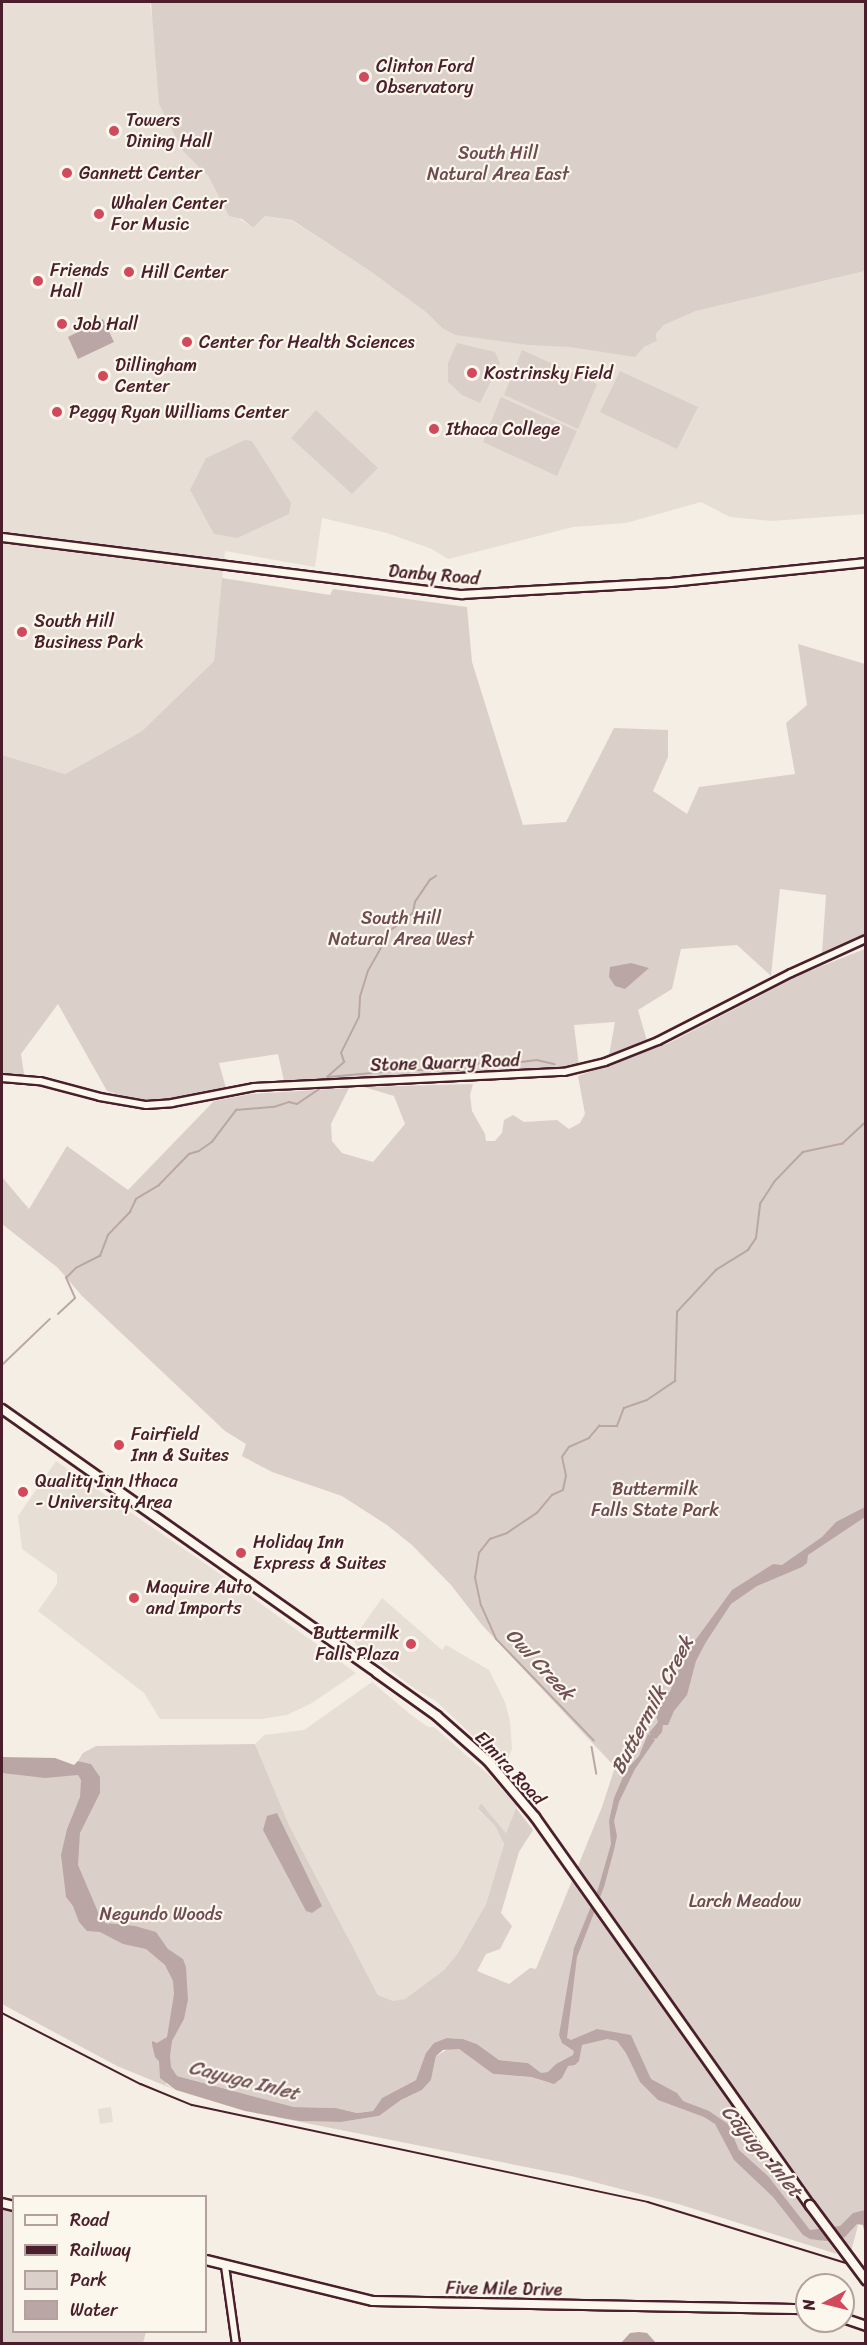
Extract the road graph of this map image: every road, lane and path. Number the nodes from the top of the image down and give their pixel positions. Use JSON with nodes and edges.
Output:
{"nodes":[{"id":1,"x":2,"y":537,"type":"edge"},
{"id":2,"x":866,"y":562,"type":"edge"},
{"id":3,"x":866,"y":939,"type":"edge"},
{"id":4,"x":2,"y":1078,"type":"edge"},
{"id":5,"x":2,"y":1408,"type":"edge"},
{"id":6,"x":207,"y":2260,"type":"edge"},
{"id":7,"x":225,"y":2266,"type":"junction"},
{"id":8,"x":866,"y":2280,"type":"edge"},
{"id":9,"x":795,"y":2309,"type":"edge"},
{"id":10,"x":236,"y":2343,"type":"edge"}],
"edges":[{"from":1,"to":2,"type":"main road","name":"Danby Road"},
{"from":3,"to":4,"type":"street","name":"Stone Quarry Road"},
{"from":5,"to":8,"type":"main road","name":"Elmira Road","bridge":true},
{"from":6,"to":7,"type":"main road","name":"Five Mile Drive"},
{"from":7,"to":9,"type":"main road","name":"Five Mile Drive"},
{"from":7,"to":10,"type":"street"}]}
